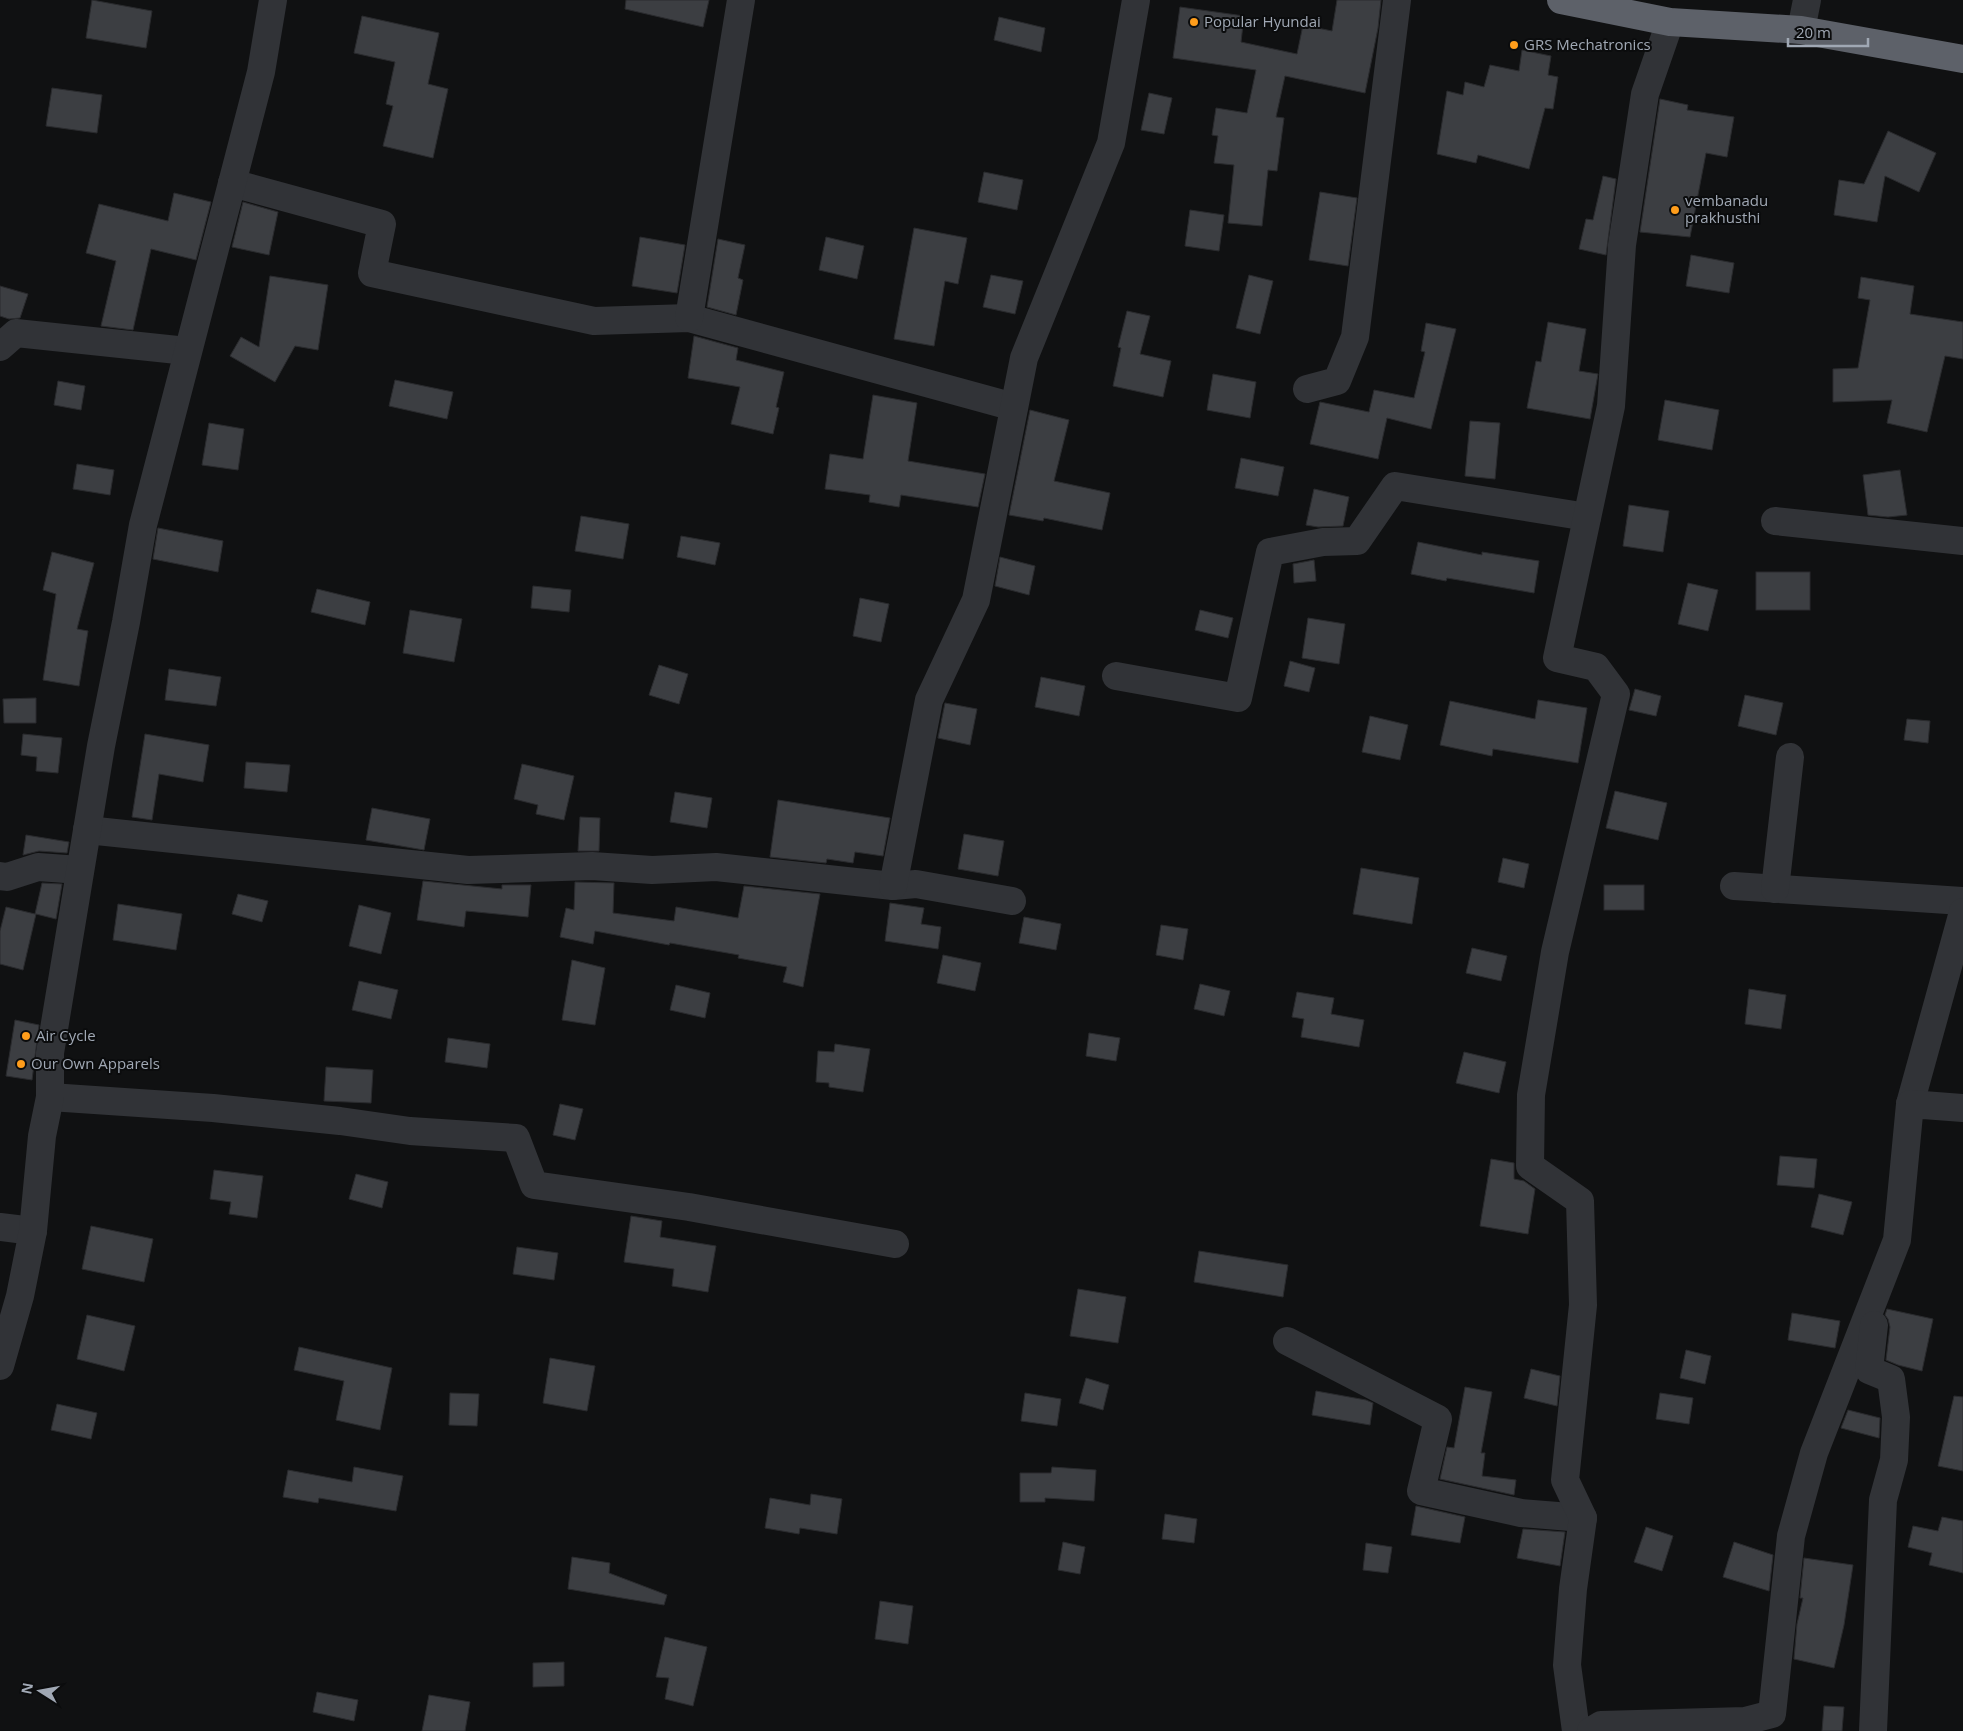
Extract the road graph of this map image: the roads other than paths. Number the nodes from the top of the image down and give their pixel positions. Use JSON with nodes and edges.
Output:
{"nodes":[{"id":1,"x":273,"y":0,"type":"edge"},
{"id":2,"x":741,"y":0,"type":"edge"},
{"id":3,"x":1136,"y":0,"type":"edge"},
{"id":4,"x":1397,"y":0,"type":"edge"},
{"id":5,"x":1807,"y":0,"type":"edge"},
{"id":6,"x":1568,"y":1,"type":"edge"},
{"id":7,"x":1670,"y":22,"type":"junction"},
{"id":8,"x":1801,"y":30,"type":"junction"},
{"id":9,"x":1963,"y":59,"type":"edge"},
{"id":10,"x":232,"y":183,"type":"junction"},
{"id":11,"x":689,"y":318,"type":"junction"},
{"id":12,"x":0,"y":347,"type":"edge"},
{"id":13,"x":187,"y":351,"type":"junction"},
{"id":14,"x":1307,"y":389,"type":"dead end"},
{"id":15,"x":1014,"y":407,"type":"junction"},
{"id":16,"x":1587,"y":517,"type":"junction"},
{"id":17,"x":1775,"y":521,"type":"dead end"},
{"id":18,"x":1963,"y":542,"type":"edge"},
{"id":19,"x":1116,"y":676,"type":"dead end"},
{"id":20,"x":1790,"y":757,"type":"dead end"},
{"id":21,"x":87,"y":830,"type":"junction"},
{"id":22,"x":80,"y":870,"type":"junction"},
{"id":23,"x":0,"y":876,"type":"edge"},
{"id":24,"x":893,"y":886,"type":"junction"},
{"id":25,"x":1734,"y":886,"type":"dead end"},
{"id":26,"x":1775,"y":889,"type":"junction"},
{"id":27,"x":1963,"y":900,"type":"edge"},
{"id":28,"x":1012,"y":901,"type":"dead end"},
{"id":29,"x":1963,"y":912,"type":"edge"},
{"id":30,"x":50,"y":1097,"type":"junction"},
{"id":31,"x":1910,"y":1104,"type":"junction"},
{"id":32,"x":1963,"y":1108,"type":"edge"},
{"id":33,"x":0,"y":1227,"type":"edge"},
{"id":34,"x":33,"y":1231,"type":"junction"},
{"id":35,"x":895,"y":1244,"type":"dead end"},
{"id":36,"x":1879,"y":1285,"type":"junction"},
{"id":37,"x":1287,"y":1341,"type":"dead end"},
{"id":38,"x":0,"y":1366,"type":"edge"},
{"id":39,"x":1583,"y":1518,"type":"junction"},
{"id":40,"x":1576,"y":1731,"type":"edge"},
{"id":41,"x":1591,"y":1731,"type":"edge"},
{"id":42,"x":1873,"y":1731,"type":"edge"}],
"edges":[{"from":1,"to":10,"type":"street"},
{"from":2,"to":11,"type":"street"},
{"from":3,"to":15,"type":"street"},
{"from":4,"to":14,"type":"street"},
{"from":5,"to":8,"type":"street"},
{"from":6,"to":7,"type":"highway"},
{"from":7,"to":8,"type":"highway"},
{"from":7,"to":16,"type":"street"},
{"from":8,"to":9,"type":"highway"},
{"from":10,"to":11,"type":"street"},
{"from":10,"to":13,"type":"street"},
{"from":11,"to":15,"type":"street"},
{"from":12,"to":13,"type":"street"},
{"from":13,"to":21,"type":"street"},
{"from":15,"to":24,"type":"street"},
{"from":16,"to":19,"type":"street"},
{"from":16,"to":39,"type":"street"},
{"from":17,"to":18,"type":"street"},
{"from":20,"to":26,"type":"street"},
{"from":21,"to":22,"type":"street"},
{"from":21,"to":24,"type":"street"},
{"from":22,"to":23,"type":"street"},
{"from":22,"to":30,"type":"street"},
{"from":24,"to":28,"type":"street"},
{"from":25,"to":26,"type":"street"},
{"from":26,"to":27,"type":"street"},
{"from":29,"to":31,"type":"street"},
{"from":30,"to":34,"type":"street"},
{"from":30,"to":35,"type":"street"},
{"from":31,"to":32,"type":"street"},
{"from":31,"to":36,"type":"street"},
{"from":33,"to":34,"type":"street"},
{"from":34,"to":38,"type":"street"},
{"from":36,"to":41,"type":"street"},
{"from":36,"to":42,"type":"street"},
{"from":37,"to":39,"type":"street"},
{"from":39,"to":40,"type":"street"}]}
